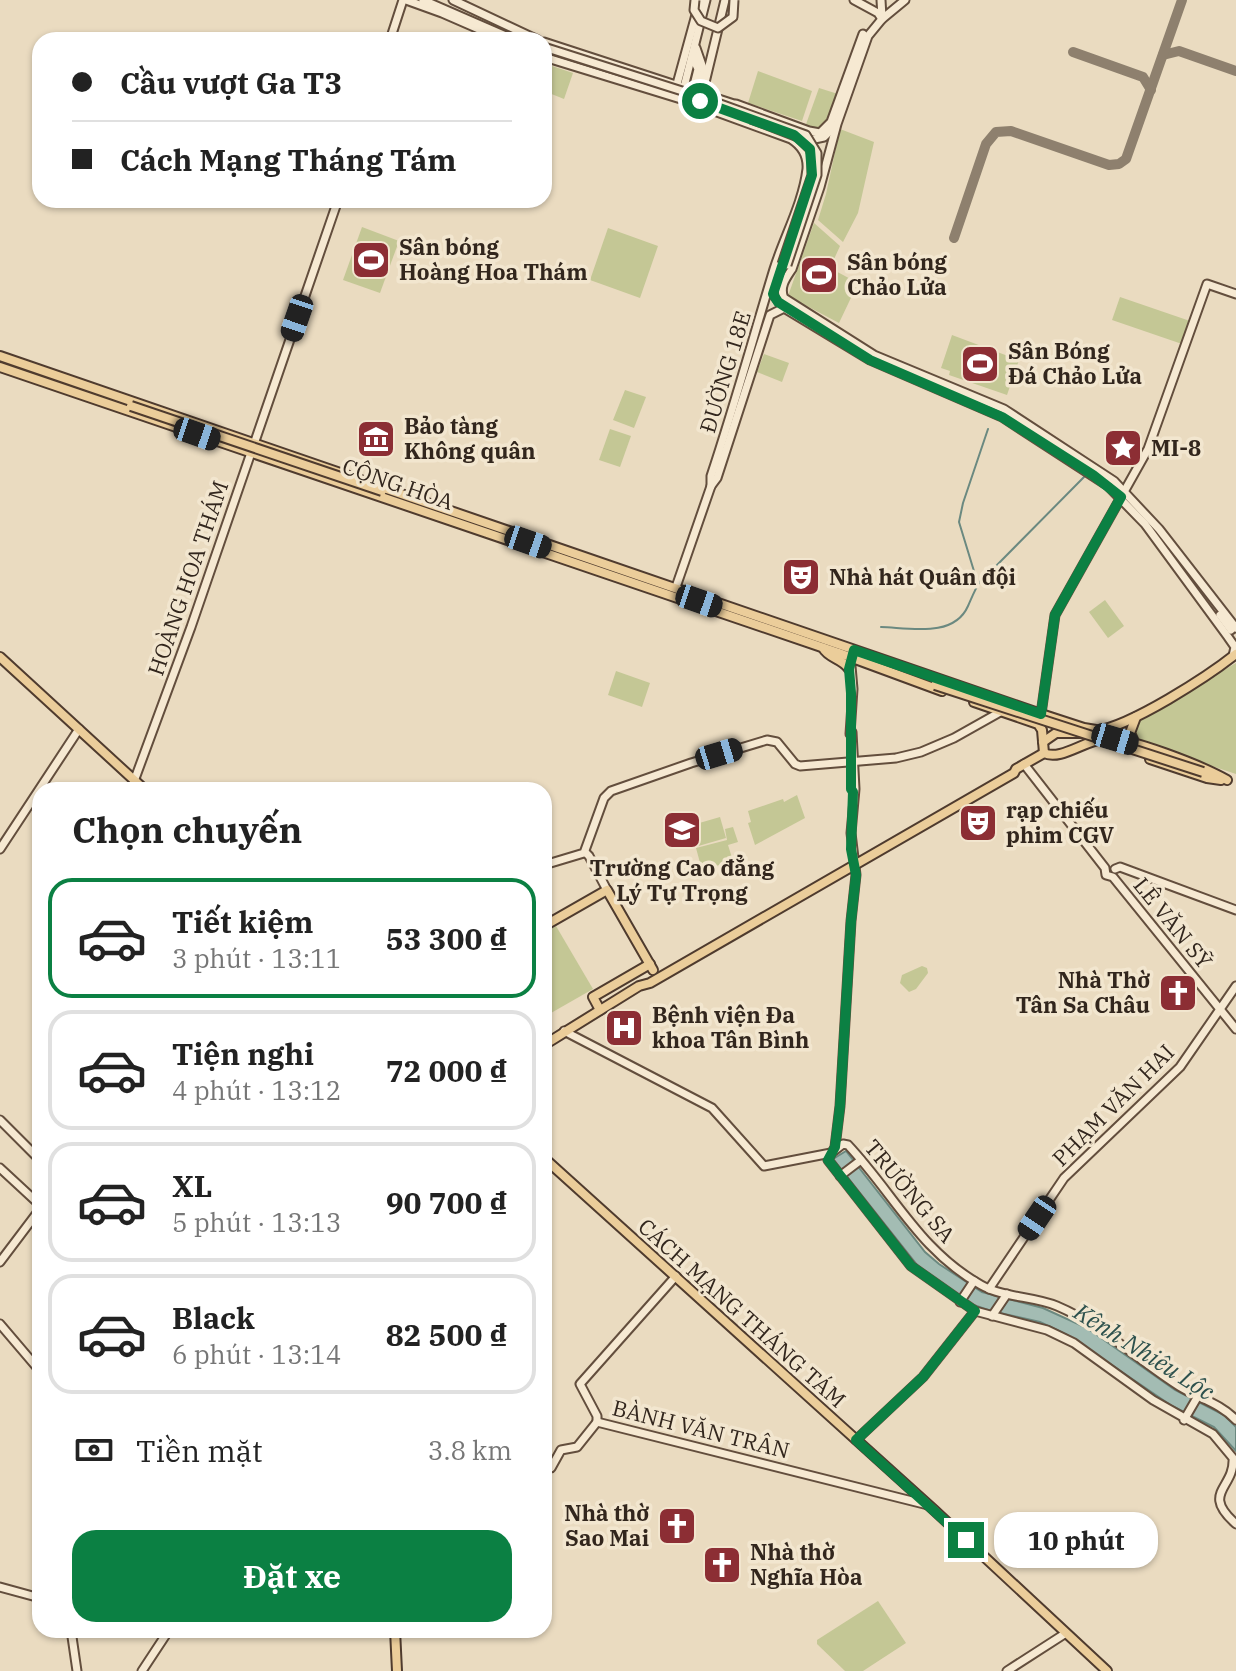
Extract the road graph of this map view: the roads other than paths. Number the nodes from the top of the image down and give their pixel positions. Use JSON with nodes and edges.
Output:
{"nodes":[{"id":1,"x":405,"y":0,"type":"edge"},
{"id":2,"x":423,"y":0,"type":"edge"},
{"id":3,"x":436,"y":0,"type":"edge"},
{"id":4,"x":453,"y":0,"type":"edge"},
{"id":5,"x":725,"y":0,"type":"edge"},
{"id":6,"x":734,"y":0,"type":"edge"},
{"id":7,"x":854,"y":0,"type":"edge"},
{"id":8,"x":881,"y":0,"type":"edge"},
{"id":9,"x":901,"y":2,"type":"edge"},
{"id":10,"x":701,"y":3,"type":"edge"},
{"id":11,"x":882,"y":19,"type":"junction"},
{"id":12,"x":393,"y":32,"type":"edge"},
{"id":13,"x":484,"y":32,"type":"edge"},
{"id":14,"x":497,"y":32,"type":"edge"},
{"id":15,"x":506,"y":32,"type":"edge"},
{"id":16,"x":514,"y":32,"type":"edge"},
{"id":17,"x":863,"y":34,"type":"dead end"},
{"id":18,"x":695,"y":46,"type":"junction"},
{"id":19,"x":552,"y":49,"type":"edge"},
{"id":20,"x":552,"y":50,"type":"edge"},
{"id":21,"x":552,"y":51,"type":"edge"},
{"id":22,"x":693,"y":56,"type":"junction"},
{"id":23,"x":613,"y":63,"type":"junction"},
{"id":24,"x":606,"y":76,"type":"junction"},
{"id":25,"x":689,"y":88,"type":"junction"},
{"id":26,"x":684,"y":100,"type":"junction"},
{"id":27,"x":735,"y":104,"type":"junction"},
{"id":28,"x":699,"y":105,"type":"junction"},
{"id":29,"x":732,"y":117,"type":"junction"},
{"id":30,"x":837,"y":124,"type":"junction"},
{"id":31,"x":791,"y":139,"type":"junction"},
{"id":32,"x":829,"y":151,"type":"junction"},
{"id":33,"x":806,"y":157,"type":"junction"},
{"id":34,"x":335,"y":208,"type":"edge"},
{"id":35,"x":784,"y":264,"type":"junction"},
{"id":36,"x":774,"y":270,"type":"junction"},
{"id":37,"x":785,"y":279,"type":"junction"},
{"id":38,"x":778,"y":289,"type":"junction"},
{"id":39,"x":1236,"y":294,"type":"edge"},
{"id":40,"x":784,"y":308,"type":"junction"},
{"id":41,"x":0,"y":361,"type":"edge"},
{"id":42,"x":751,"y":361,"type":"junction"},
{"id":43,"x":227,"y":433,"type":"junction"},
{"id":44,"x":254,"y":442,"type":"junction"},
{"id":45,"x":1049,"y":442,"type":"junction"},
{"id":46,"x":224,"y":443,"type":"junction"},
{"id":47,"x":279,"y":451,"type":"junction"},
{"id":48,"x":250,"y":452,"type":"junction"},
{"id":49,"x":276,"y":461,"type":"junction"},
{"id":50,"x":1123,"y":493,"type":"junction"},
{"id":51,"x":674,"y":592,"type":"junction"},
{"id":52,"x":785,"y":624,"type":"junction"},
{"id":53,"x":773,"y":626,"type":"junction"},
{"id":54,"x":1233,"y":629,"type":"edge"},
{"id":55,"x":785,"y":636,"type":"junction"},
{"id":56,"x":1234,"y":642,"type":"edge"},
{"id":57,"x":1235,"y":655,"type":"edge"},
{"id":58,"x":0,"y":660,"type":"edge"},
{"id":59,"x":852,"y":661,"type":"junction"},
{"id":60,"x":919,"y":681,"type":"junction"},
{"id":61,"x":983,"y":705,"type":"junction"},
{"id":62,"x":1030,"y":710,"type":"junction"},
{"id":63,"x":1002,"y":711,"type":"junction"},
{"id":64,"x":1041,"y":714,"type":"junction"},
{"id":65,"x":1137,"y":716,"type":"junction"},
{"id":66,"x":987,"y":718,"type":"junction"},
{"id":67,"x":1052,"y":718,"type":"junction"},
{"id":68,"x":77,"y":730,"type":"junction"},
{"id":69,"x":1102,"y":731,"type":"junction"},
{"id":70,"x":1060,"y":732,"type":"junction"},
{"id":71,"x":1092,"y":741,"type":"junction"},
{"id":72,"x":1043,"y":742,"type":"junction"},
{"id":73,"x":1136,"y":745,"type":"junction"},
{"id":74,"x":1044,"y":753,"type":"junction"},
{"id":75,"x":1059,"y":754,"type":"junction"},
{"id":76,"x":852,"y":762,"type":"junction"},
{"id":77,"x":1020,"y":766,"type":"junction"},
{"id":78,"x":43,"y":782,"type":"edge"},
{"id":79,"x":133,"y":782,"type":"edge"},
{"id":80,"x":137,"y":782,"type":"edge"},
{"id":81,"x":1232,"y":782,"type":"edge"},
{"id":82,"x":32,"y":800,"type":"edge"},
{"id":83,"x":0,"y":849,"type":"edge"},
{"id":84,"x":585,"y":852,"type":"junction"},
{"id":85,"x":552,"y":862,"type":"edge"},
{"id":86,"x":855,"y":862,"type":"junction"},
{"id":87,"x":1114,"y":873,"type":"junction"},
{"id":88,"x":607,"y":890,"type":"junction"},
{"id":89,"x":1236,"y":910,"type":"edge"},
{"id":90,"x":552,"y":921,"type":"edge"},
{"id":91,"x":652,"y":967,"type":"junction"},
{"id":92,"x":620,"y":981,"type":"junction"},
{"id":93,"x":639,"y":986,"type":"junction"},
{"id":94,"x":1236,"y":986,"type":"edge"},
{"id":95,"x":627,"y":994,"type":"junction"},
{"id":96,"x":600,"y":1010,"type":"junction"},
{"id":97,"x":1221,"y":1010,"type":"junction"},
{"id":98,"x":1236,"y":1029,"type":"edge"},
{"id":99,"x":564,"y":1031,"type":"junction"},
{"id":100,"x":552,"y":1038,"type":"edge"},
{"id":101,"x":840,"y":1106,"type":"junction"},
{"id":102,"x":0,"y":1120,"type":"edge"},
{"id":103,"x":848,"y":1145,"type":"junction"},
{"id":104,"x":32,"y":1152,"type":"edge"},
{"id":105,"x":828,"y":1155,"type":"junction"},
{"id":106,"x":859,"y":1161,"type":"junction"},
{"id":107,"x":552,"y":1165,"type":"edge"},
{"id":108,"x":0,"y":1168,"type":"edge"},
{"id":109,"x":841,"y":1175,"type":"junction"},
{"id":110,"x":32,"y":1199,"type":"edge"},
{"id":111,"x":32,"y":1218,"type":"edge"},
{"id":112,"x":0,"y":1262,"type":"edge"},
{"id":113,"x":676,"y":1276,"type":"junction"},
{"id":114,"x":973,"y":1282,"type":"junction"},
{"id":115,"x":989,"y":1289,"type":"junction"},
{"id":116,"x":1006,"y":1295,"type":"junction"},
{"id":117,"x":961,"y":1301,"type":"junction"},
{"id":118,"x":975,"y":1311,"type":"junction"},
{"id":119,"x":993,"y":1315,"type":"junction"},
{"id":120,"x":0,"y":1324,"type":"edge"},
{"id":121,"x":32,"y":1362,"type":"edge"},
{"id":122,"x":1197,"y":1398,"type":"junction"},
{"id":123,"x":1186,"y":1418,"type":"junction"},
{"id":124,"x":1236,"y":1420,"type":"edge"},
{"id":125,"x":597,"y":1422,"type":"junction"},
{"id":126,"x":856,"y":1440,"type":"junction"},
{"id":127,"x":1234,"y":1456,"type":"edge"},
{"id":128,"x":552,"y":1462,"type":"edge"},
{"id":129,"x":930,"y":1506,"type":"junction"},
{"id":130,"x":1236,"y":1524,"type":"edge"},
{"id":131,"x":0,"y":1587,"type":"edge"},
{"id":132,"x":1023,"y":1592,"type":"junction"},
{"id":133,"x":32,"y":1596,"type":"edge"},
{"id":134,"x":1066,"y":1633,"type":"junction"},
{"id":135,"x":72,"y":1638,"type":"edge"},
{"id":136,"x":164,"y":1638,"type":"edge"},
{"id":137,"x":393,"y":1638,"type":"edge"},
{"id":138,"x":77,"y":1671,"type":"edge"},
{"id":139,"x":142,"y":1671,"type":"edge"},
{"id":140,"x":394,"y":1671,"type":"edge"},
{"id":141,"x":1007,"y":1671,"type":"edge"},
{"id":142,"x":1107,"y":1671,"type":"edge"},
{"id":143,"x":1114,"y":1671,"type":"edge"}],
"edges":[{"from":1,"to":12,"type":"street"},
{"from":1,"to":13,"type":"street"},
{"from":2,"to":14,"type":"street"},
{"from":3,"to":15,"type":"street"},
{"from":4,"to":16,"type":"street"},
{"from":5,"to":25,"type":"street"},
{"from":6,"to":10,"type":"street","bridge":true},
{"from":7,"to":11,"type":"street"},
{"from":8,"to":11,"type":"street"},
{"from":9,"to":11,"type":"street"},
{"from":10,"to":18,"type":"street"},
{"from":10,"to":25,"type":"street"},
{"from":11,"to":30,"type":"street"},
{"from":17,"to":27,"type":"street"},
{"from":18,"to":22,"type":"street"},
{"from":18,"to":25,"type":"street"},
{"from":19,"to":23,"type":"street"},
{"from":20,"to":35,"type":"street","bridge":true},
{"from":21,"to":24,"type":"street"},
{"from":22,"to":25,"type":"street"},
{"from":22,"to":25,"type":"street"},
{"from":23,"to":24,"type":"street"},
{"from":23,"to":25,"type":"street"},
{"from":24,"to":26,"type":"street"},
{"from":25,"to":26,"type":"street"},
{"from":25,"to":27,"type":"street"},
{"from":25,"to":28,"type":"street"},
{"from":26,"to":28,"type":"street"},
{"from":27,"to":29,"type":"street"},
{"from":28,"to":29,"type":"street"},
{"from":29,"to":31,"type":"street"},
{"from":30,"to":31,"type":"street"},
{"from":30,"to":32,"type":"street"},
{"from":31,"to":33,"type":"street"},
{"from":32,"to":33,"type":"street"},
{"from":32,"to":37,"type":"street"},
{"from":33,"to":36,"type":"street","name":"ĐƯỜNG 18E"},
{"from":34,"to":44,"type":"street","name":"HOÀNG HOA THÁM"},
{"from":35,"to":37,"type":"street"},
{"from":35,"to":38,"type":"street"},
{"from":36,"to":38,"type":"street","name":"ĐƯỜNG 18E"},
{"from":36,"to":42,"type":"street","name":"ĐƯỜNG 18E"},
{"from":37,"to":38,"type":"street"},
{"from":38,"to":40,"type":"street","name":"ĐƯỜNG 18E"},
{"from":38,"to":45,"type":"street"},
{"from":39,"to":50,"type":"street"},
{"from":40,"to":42,"type":"street","name":"ĐƯỜNG 18E"},
{"from":40,"to":45,"type":"street"},
{"from":41,"to":43,"type":"main road","name":"CỘNG HÒA"},
{"from":41,"to":46,"type":"main road","name":"CỘNG HÒA"},
{"from":41,"to":51,"type":"main road","name":"CỘNG HÒA","bridge":true},
{"from":42,"to":51,"type":"street","name":"ĐƯỜNG 18E"},
{"from":43,"to":44,"type":"main road","name":"CỘNG HÒA"},
{"from":43,"to":46,"type":"main road"},
{"from":44,"to":47,"type":"main road","name":"CỘNG HÒA"},
{"from":44,"to":48,"type":"street","name":"HOÀNG HOA THÁM"},
{"from":45,"to":50,"type":"street"},
{"from":46,"to":48,"type":"main road","name":"CỘNG HÒA"},
{"from":47,"to":49,"type":"main road"},
{"from":47,"to":51,"type":"main road","name":"CỘNG HÒA"},
{"from":48,"to":49,"type":"main road","name":"CỘNG HÒA"},
{"from":48,"to":80,"type":"street","name":"HOÀNG HOA THÁM"},
{"from":49,"to":51,"type":"main road","name":"CỘNG HÒA"},
{"from":50,"to":54,"type":"street"},
{"from":50,"to":56,"type":"street"},
{"from":50,"to":64,"type":"street"},
{"from":51,"to":52,"type":"main road","name":"CỘNG HÒA"},
{"from":51,"to":53,"type":"main road","name":"CỘNG HÒA"},
{"from":51,"to":55,"type":"main road","name":"CỘNG HÒA"},
{"from":52,"to":53,"type":"main road","name":"CỘNG HÒA"},
{"from":52,"to":59,"type":"main road","name":"CỘNG HÒA"},
{"from":53,"to":55,"type":"main road","name":"CỘNG HÒA"},
{"from":55,"to":59,"type":"main road","name":"CỘNG HÒA"},
{"from":56,"to":57,"type":"street"},
{"from":57,"to":65,"type":"main road"},
{"from":58,"to":68,"type":"main road"},
{"from":59,"to":60,"type":"main road","name":"CỘNG HÒA"},
{"from":59,"to":62,"type":"main road","name":"CỘNG HÒA"},
{"from":59,"to":76,"type":"street"},
{"from":60,"to":61,"type":"main road","name":"CỘNG HÒA"},
{"from":60,"to":81,"type":"main road","bridge":true},
{"from":61,"to":63,"type":"main road","name":"CỘNG HÒA"},
{"from":61,"to":66,"type":"street"},
{"from":62,"to":64,"type":"main road","name":"CỘNG HÒA"},
{"from":62,"to":70,"type":"main road"},
{"from":63,"to":66,"type":"street"},
{"from":63,"to":72,"type":"main road","name":"CỘNG HÒA"},
{"from":64,"to":67,"type":"main road","name":"CỘNG HÒA"},
{"from":65,"to":69,"type":"main road"},
{"from":65,"to":73,"type":"main road"},
{"from":66,"to":76,"type":"street"},
{"from":67,"to":69,"type":"main road","name":"CỘNG HÒA"},
{"from":67,"to":70,"type":"main road"},
{"from":68,"to":78,"type":"street"},
{"from":68,"to":79,"type":"main road"},
{"from":69,"to":70,"type":"main road"},
{"from":70,"to":72,"type":"main road"},
{"from":70,"to":75,"type":"main road"},
{"from":71,"to":73,"type":"main road"},
{"from":71,"to":75,"type":"main road"},
{"from":71,"to":81,"type":"main road"},
{"from":72,"to":74,"type":"main road"},
{"from":73,"to":81,"type":"main road"},
{"from":74,"to":75,"type":"main road"},
{"from":74,"to":77,"type":"main road"},
{"from":76,"to":84,"type":"street"},
{"from":76,"to":86,"type":"street"},
{"from":77,"to":86,"type":"main road"},
{"from":77,"to":87,"type":"street","name":"LÊ VĂN SỸ"},
{"from":82,"to":83,"type":"street"},
{"from":84,"to":85,"type":"street"},
{"from":84,"to":88,"type":"street"},
{"from":86,"to":91,"type":"main road"},
{"from":86,"to":93,"type":"main road"},
{"from":86,"to":101,"type":"street"},
{"from":87,"to":89,"type":"street"},
{"from":87,"to":97,"type":"street","name":"LÊ VĂN SỸ"},
{"from":88,"to":90,"type":"main road"},
{"from":88,"to":91,"type":"main road"},
{"from":91,"to":92,"type":"main road"},
{"from":91,"to":93,"type":"main road"},
{"from":92,"to":95,"type":"main road"},
{"from":92,"to":96,"type":"main road"},
{"from":93,"to":95,"type":"main road"},
{"from":94,"to":97,"type":"street","name":"PHẠM VĂN HAI"},
{"from":95,"to":96,"type":"main road"},
{"from":96,"to":99,"type":"main road"},
{"from":97,"to":98,"type":"street","name":"LÊ VĂN SỸ"},
{"from":97,"to":115,"type":"street","name":"PHẠM VĂN HAI"},
{"from":99,"to":100,"type":"main road"},
{"from":99,"to":105,"type":"street","name":"TRƯỜNG SA"},
{"from":101,"to":103,"type":"street","name":"TRƯỜNG SA"},
{"from":101,"to":105,"type":"street"},
{"from":102,"to":104,"type":"street"},
{"from":103,"to":105,"type":"street","name":"TRƯỜNG SA"},
{"from":103,"to":106,"type":"street","name":"TRƯỜNG SA"},
{"from":105,"to":109,"type":"street"},
{"from":106,"to":109,"type":"street"},
{"from":106,"to":114,"type":"street","name":"TRƯỜNG SA"},
{"from":107,"to":113,"type":"main road","name":"CÁCH MẠNG THÁNG TÁM"},
{"from":108,"to":110,"type":"street"},
{"from":109,"to":117,"type":"street"},
{"from":111,"to":112,"type":"street"},
{"from":113,"to":125,"type":"street","name":"BÀNH VĂN TRÂN"},
{"from":113,"to":126,"type":"main road","name":"CÁCH MẠNG THÁNG TÁM"},
{"from":114,"to":115,"type":"street","name":"TRƯỜNG SA"},
{"from":114,"to":117,"type":"street"},
{"from":115,"to":116,"type":"street","name":"TRƯỜNG SA"},
{"from":116,"to":119,"type":"street"},
{"from":116,"to":122,"type":"street","name":"TRƯỜNG SA"},
{"from":117,"to":118,"type":"street"},
{"from":118,"to":119,"type":"street"},
{"from":118,"to":126,"type":"street"},
{"from":119,"to":123,"type":"street"},
{"from":120,"to":121,"type":"street"},
{"from":122,"to":123,"type":"street"},
{"from":122,"to":124,"type":"street","name":"TRƯỜNG SA"},
{"from":123,"to":127,"type":"street"},
{"from":125,"to":128,"type":"street"},
{"from":125,"to":129,"type":"street","name":"BÀNH VĂN TRÂN"},
{"from":126,"to":129,"type":"main road","name":"CÁCH MẠNG THÁNG TÁM"},
{"from":127,"to":130,"type":"street"},
{"from":129,"to":132,"type":"main road","name":"CÁCH MẠNG THÁNG TÁM"},
{"from":131,"to":133,"type":"street"},
{"from":132,"to":134,"type":"main road","name":"CÁCH MẠNG THÁNG TÁM"},
{"from":132,"to":143,"type":"main road","name":"CÁCH MẠNG THÁNG TÁM"},
{"from":134,"to":141,"type":"street"},
{"from":134,"to":142,"type":"main road","name":"CÁCH MẠNG THÁNG TÁM"},
{"from":135,"to":138,"type":"street"},
{"from":136,"to":139,"type":"street"},
{"from":137,"to":140,"type":"main road"}]}
